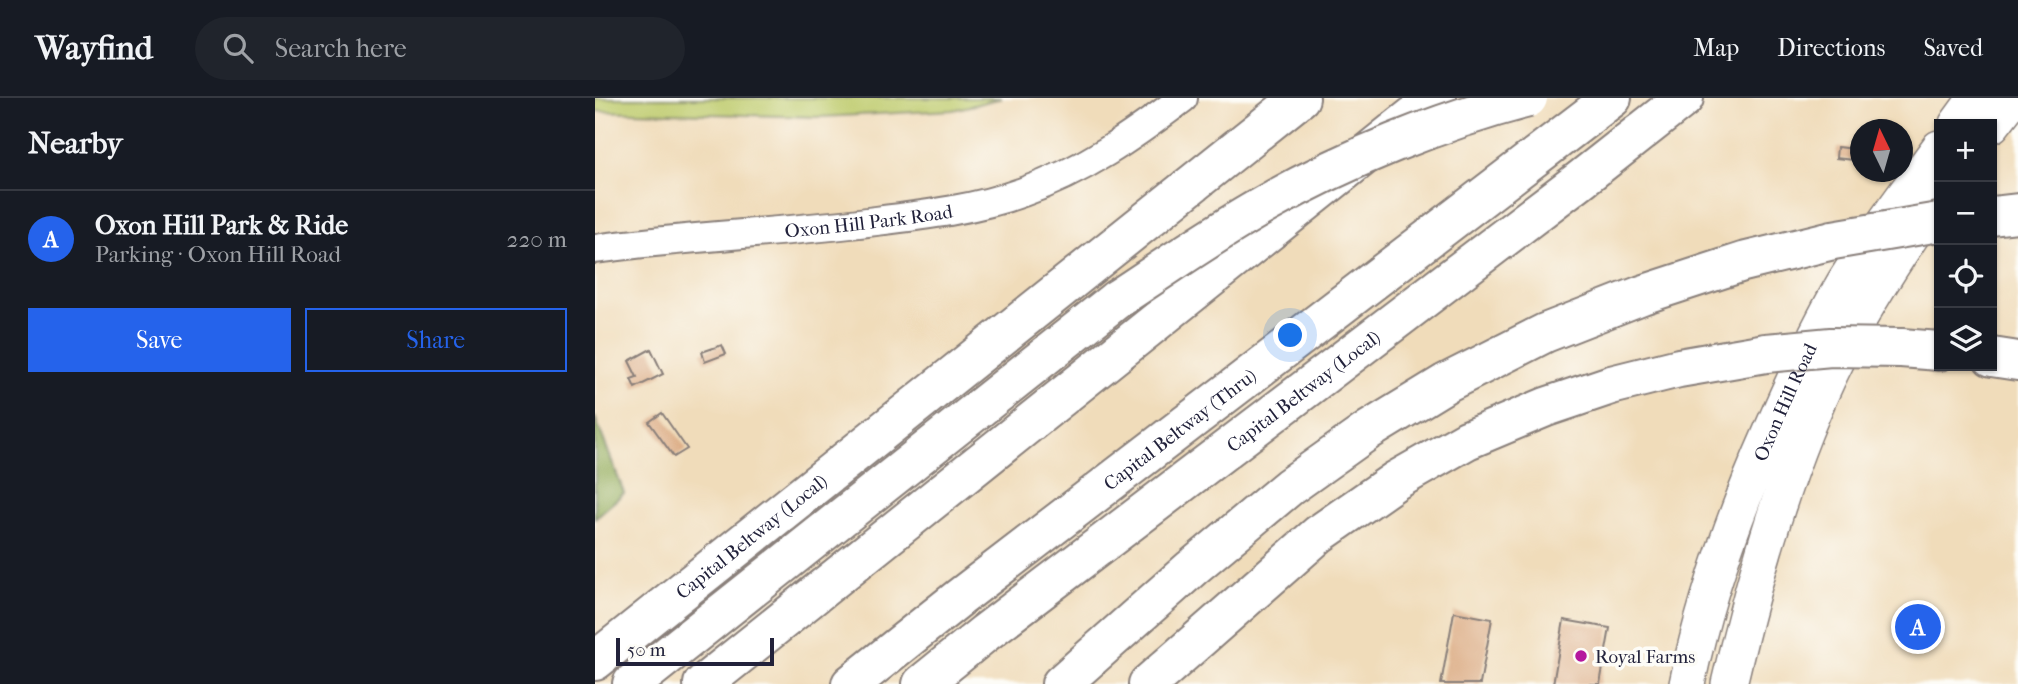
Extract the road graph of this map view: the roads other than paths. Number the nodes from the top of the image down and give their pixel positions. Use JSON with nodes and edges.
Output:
{"nodes":[{"id":1,"x":1183,"y":98,"type":"edge"},
{"id":2,"x":1300,"y":98,"type":"edge"},
{"id":3,"x":1436,"y":98,"type":"edge"},
{"id":4,"x":1528,"y":98,"type":"edge"},
{"id":5,"x":1612,"y":98,"type":"edge"},
{"id":6,"x":1684,"y":98,"type":"edge"},
{"id":7,"x":1976,"y":98,"type":"edge"},
{"id":8,"x":2013,"y":98,"type":"edge"},
{"id":9,"x":1961,"y":119,"type":"edge"},
{"id":10,"x":1997,"y":119,"type":"edge"},
{"id":11,"x":1934,"y":155,"type":"edge"},
{"id":12,"x":1934,"y":203,"type":"edge"},
{"id":13,"x":2018,"y":214,"type":"edge"},
{"id":14,"x":1997,"y":215,"type":"edge"},
{"id":15,"x":1934,"y":223,"type":"edge"},
{"id":16,"x":595,"y":249,"type":"edge"},
{"id":17,"x":1934,"y":351,"type":"edge"},
{"id":18,"x":1997,"y":358,"type":"edge"},
{"id":19,"x":2018,"y":361,"type":"edge"},
{"id":20,"x":595,"y":661,"type":"edge"},
{"id":21,"x":632,"y":684,"type":"edge"},
{"id":22,"x":703,"y":684,"type":"edge"},
{"id":23,"x":851,"y":684,"type":"edge"},
{"id":24,"x":922,"y":684,"type":"edge"},
{"id":25,"x":1061,"y":684,"type":"edge"},
{"id":26,"x":1148,"y":684,"type":"edge"},
{"id":27,"x":1686,"y":684,"type":"edge"},
{"id":28,"x":1729,"y":684,"type":"edge"}],
"edges":[{"from":1,"to":16,"type":"lane","name":"Oxon Hill Park Road"},
{"from":2,"to":20,"type":"highway","name":"Capital Beltway (Local)"},
{"from":3,"to":22,"type":"highway"},
{"from":4,"to":21,"type":"highway","bridge":true},
{"from":5,"to":23,"type":"highway","name":"Capital Beltway (Thru)"},
{"from":6,"to":24,"type":"highway","name":"Capital Beltway (Local)"},
{"from":7,"to":9,"type":"main road"},
{"from":8,"to":10,"type":"main road"},
{"from":11,"to":27,"type":"main road","name":"Oxon Hill Road"},
{"from":12,"to":28,"type":"main road","name":"Oxon Hill Road"},
{"from":13,"to":14,"type":"highway"},
{"from":15,"to":25,"type":"highway","bridge":true},
{"from":17,"to":26,"type":"highway","bridge":true},
{"from":18,"to":19,"type":"highway"}]}
